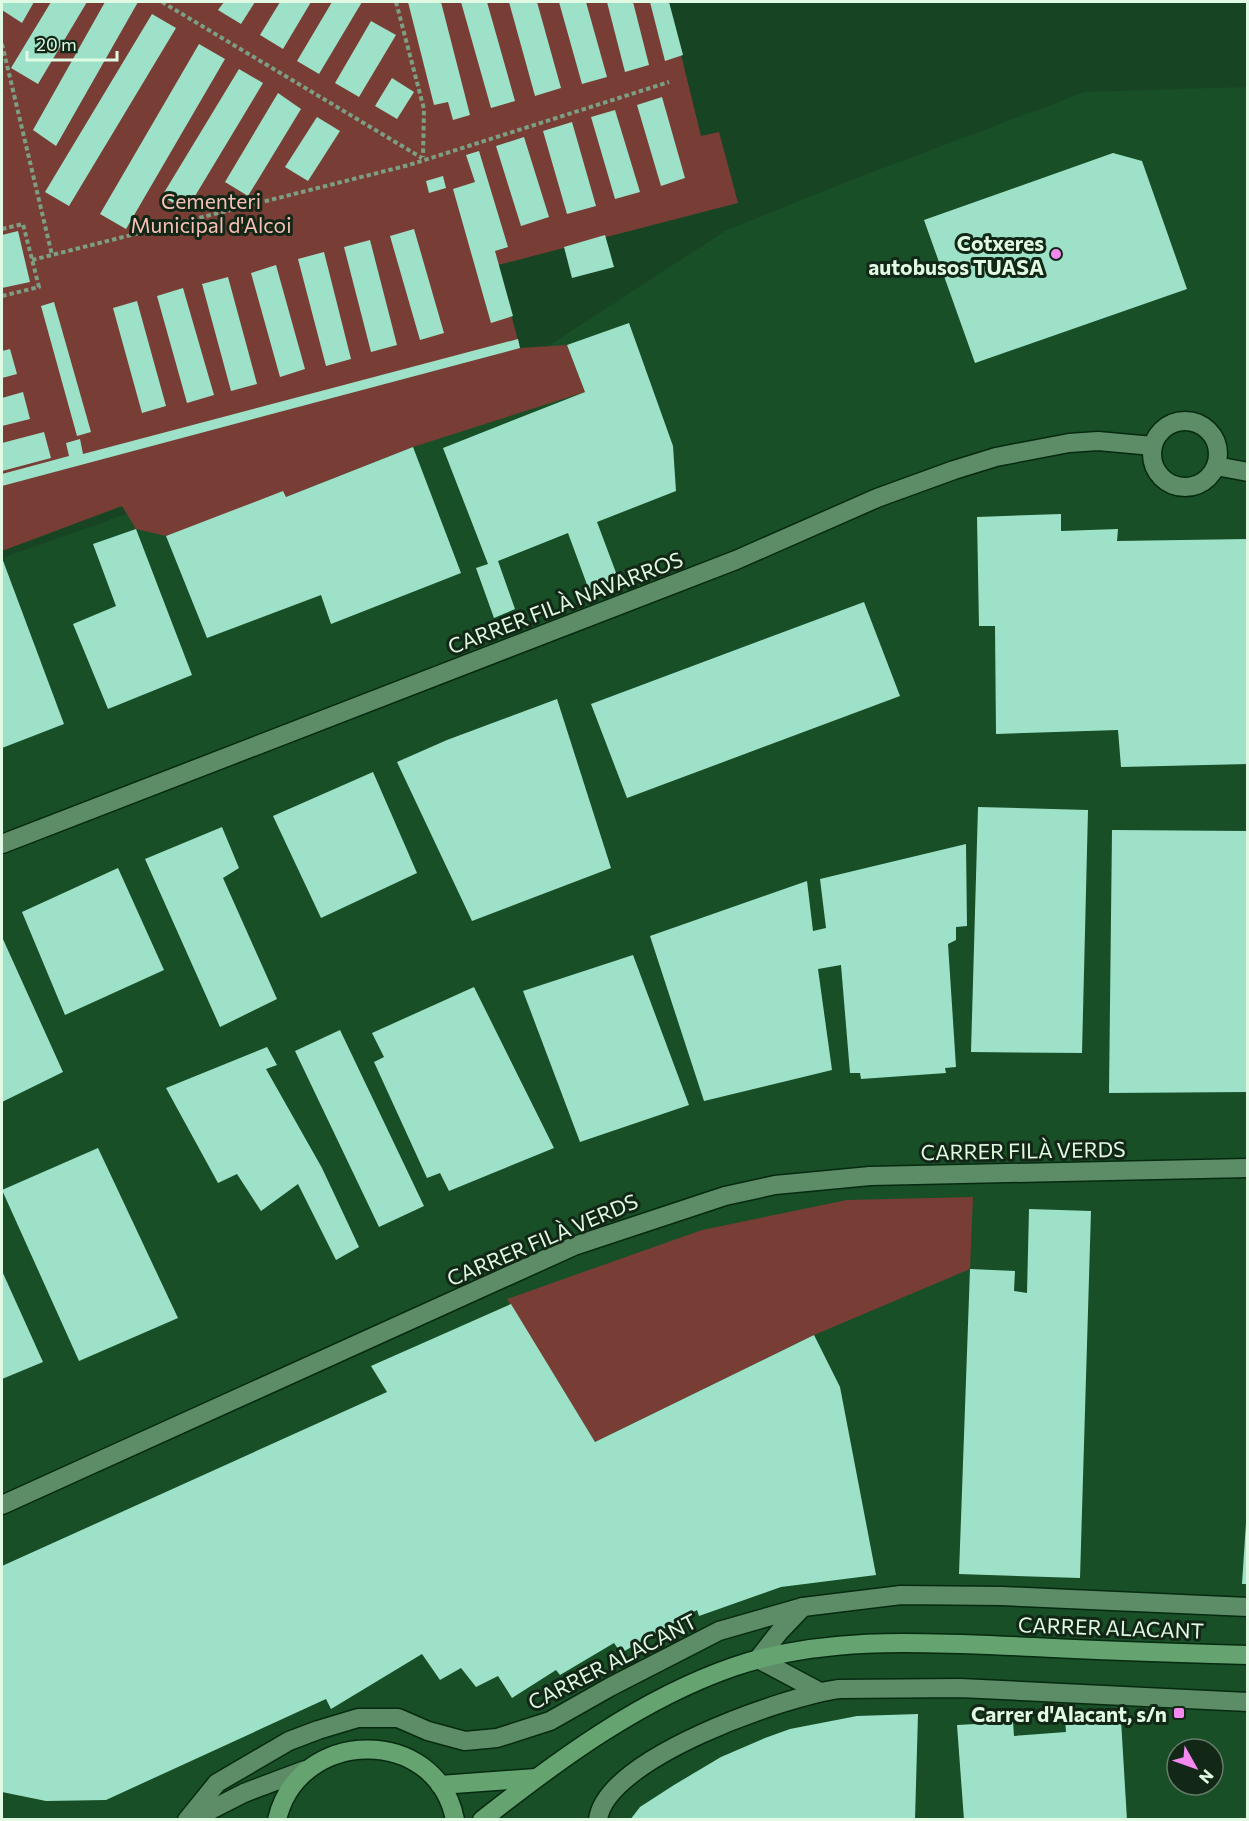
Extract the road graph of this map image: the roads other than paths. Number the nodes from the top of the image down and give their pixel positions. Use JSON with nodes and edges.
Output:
{"nodes":[{"id":1,"x":1153,"y":446,"type":"junction"},
{"id":2,"x":1216,"y":466,"type":"junction"},
{"id":3,"x":1248,"y":472,"type":"edge"},
{"id":4,"x":2,"y":844,"type":"edge"},
{"id":5,"x":1248,"y":1168,"type":"edge"},
{"id":6,"x":2,"y":1505,"type":"edge"},
{"id":7,"x":803,"y":1607,"type":"junction"},
{"id":8,"x":1248,"y":1607,"type":"edge"},
{"id":9,"x":1248,"y":1655,"type":"edge"},
{"id":10,"x":758,"y":1659,"type":"junction"},
{"id":11,"x":820,"y":1692,"type":"junction"},
{"id":12,"x":1248,"y":1702,"type":"edge"},
{"id":13,"x":305,"y":1770,"type":"junction"},
{"id":14,"x":536,"y":1778,"type":"junction"},
{"id":15,"x":440,"y":1785,"type":"junction"},
{"id":16,"x":189,"y":1820,"type":"edge"},
{"id":17,"x":277,"y":1820,"type":"edge"},
{"id":18,"x":456,"y":1820,"type":"edge"},
{"id":19,"x":482,"y":1820,"type":"edge"},
{"id":20,"x":598,"y":1820,"type":"edge"}],
"edges":[{"from":1,"to":2,"type":"street"},
{"from":1,"to":2,"type":"street"},
{"from":1,"to":4,"type":"street","name":"CARRER FILÀ NAVARROS"},
{"from":2,"to":3,"type":"street"},
{"from":5,"to":6,"type":"street","name":"CARRER FILÀ VERDS"},
{"from":7,"to":8,"type":"street","name":"CARRER ALACANT"},
{"from":7,"to":10,"type":"street"},
{"from":7,"to":16,"type":"street","name":"CARRER ALACANT"},
{"from":9,"to":10,"type":"main road","name":"CARRER ALACANT"},
{"from":10,"to":11,"type":"street"},
{"from":10,"to":14,"type":"main road","name":"CARRER ALACANT"},
{"from":11,"to":12,"type":"street"},
{"from":11,"to":20,"type":"street"},
{"from":13,"to":15,"type":"main road"},
{"from":13,"to":16,"type":"street"},
{"from":13,"to":17,"type":"main road"},
{"from":14,"to":15,"type":"main road","name":"CARRER ALACANT"},
{"from":14,"to":19,"type":"main road","name":"CARRER ALACANT"},
{"from":15,"to":18,"type":"main road"}]}
